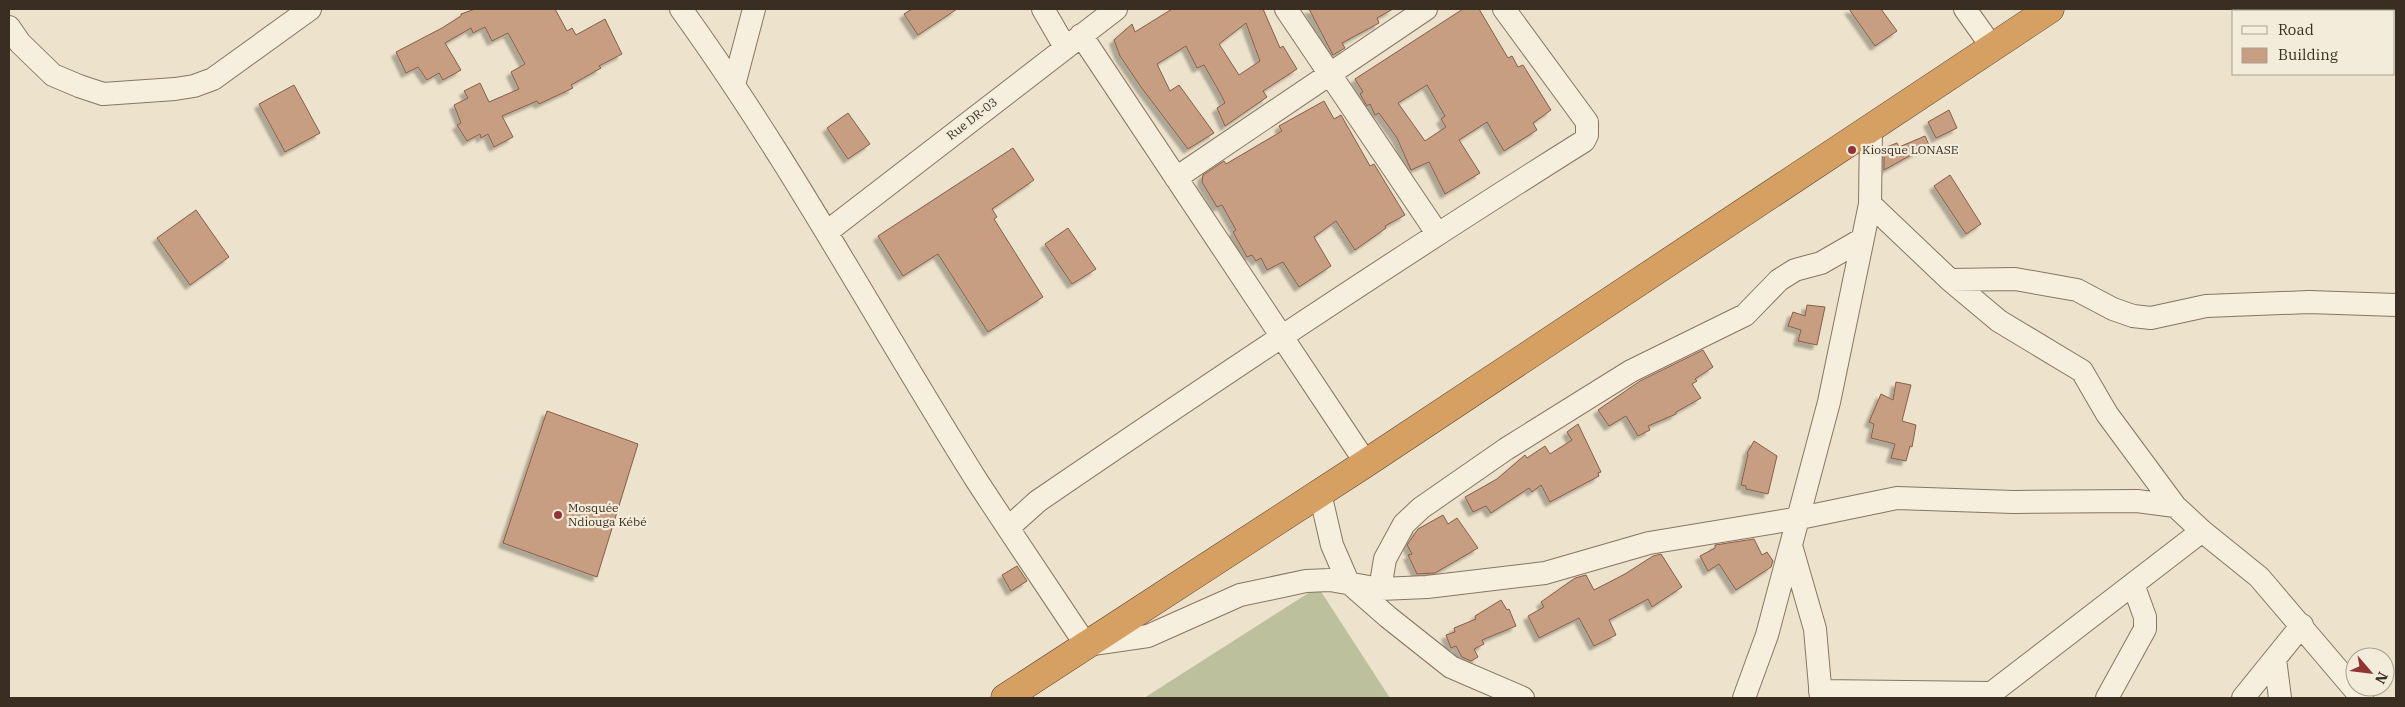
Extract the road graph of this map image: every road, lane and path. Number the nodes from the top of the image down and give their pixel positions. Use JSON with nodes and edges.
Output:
{"nodes":[{"id":1,"x":310,"y":9,"type":"edge"},
{"id":2,"x":681,"y":9,"type":"edge"},
{"id":3,"x":754,"y":9,"type":"edge"},
{"id":4,"x":1043,"y":9,"type":"edge"},
{"id":5,"x":1116,"y":9,"type":"edge"},
{"id":6,"x":1286,"y":9,"type":"edge"},
{"id":7,"x":1426,"y":9,"type":"edge"},
{"id":8,"x":1504,"y":9,"type":"edge"},
{"id":9,"x":1965,"y":9,"type":"edge"},
{"id":10,"x":2050,"y":9,"type":"edge"},
{"id":11,"x":12,"y":38,"type":"edge"},
{"id":12,"x":1073,"y":41,"type":"junction"},
{"id":13,"x":1992,"y":47,"type":"junction"},
{"id":14,"x":1330,"y":74,"type":"junction"},
{"id":15,"x":734,"y":85,"type":"junction"},
{"id":16,"x":1871,"y":127,"type":"junction"},
{"id":17,"x":1176,"y":178,"type":"junction"},
{"id":18,"x":1870,"y":204,"type":"junction"},
{"id":19,"x":828,"y":231,"type":"junction"},
{"id":20,"x":1436,"y":233,"type":"junction"},
{"id":21,"x":1861,"y":240,"type":"junction"},
{"id":22,"x":1950,"y":280,"type":"junction"},
{"id":23,"x":2396,"y":305,"type":"edge"},
{"id":24,"x":1281,"y":336,"type":"junction"},
{"id":25,"x":1366,"y":463,"type":"junction"},
{"id":26,"x":1320,"y":493,"type":"junction"},
{"id":27,"x":2175,"y":506,"type":"junction"},
{"id":28,"x":1800,"y":518,"type":"junction"},
{"id":29,"x":1008,"y":528,"type":"junction"},
{"id":30,"x":2202,"y":531,"type":"junction"},
{"id":31,"x":1792,"y":549,"type":"junction"},
{"id":32,"x":1348,"y":582,"type":"junction"},
{"id":33,"x":2133,"y":584,"type":"junction"},
{"id":34,"x":1380,"y":589,"type":"junction"},
{"id":35,"x":2302,"y":625,"type":"junction"},
{"id":36,"x":1086,"y":645,"type":"junction"},
{"id":37,"x":2274,"y":659,"type":"junction"},
{"id":38,"x":1820,"y":695,"type":"edge"},
{"id":39,"x":1988,"y":696,"type":"edge"},
{"id":40,"x":1005,"y":698,"type":"edge"},
{"id":41,"x":1523,"y":698,"type":"edge"},
{"id":42,"x":1744,"y":698,"type":"edge"},
{"id":43,"x":2107,"y":698,"type":"edge"},
{"id":44,"x":2244,"y":698,"type":"edge"},
{"id":45,"x":2280,"y":698,"type":"edge"},
{"id":46,"x":2362,"y":698,"type":"edge"}],
"edges":[{"from":1,"to":11,"type":"street"},
{"from":2,"to":15,"type":"street"},
{"from":3,"to":15,"type":"street"},
{"from":4,"to":12,"type":"street"},
{"from":5,"to":12,"type":"street","name":"Rue DR-03"},
{"from":6,"to":14,"type":"street"},
{"from":7,"to":14,"type":"street"},
{"from":8,"to":20,"type":"street"},
{"from":9,"to":13,"type":"street"},
{"from":10,"to":13,"type":"highway"},
{"from":12,"to":17,"type":"street"},
{"from":12,"to":19,"type":"street","name":"Rue DR-03"},
{"from":13,"to":16,"type":"highway"},
{"from":14,"to":17,"type":"street"},
{"from":14,"to":20,"type":"street"},
{"from":15,"to":19,"type":"street"},
{"from":16,"to":18,"type":"street"},
{"from":16,"to":25,"type":"highway"},
{"from":17,"to":24,"type":"street"},
{"from":18,"to":21,"type":"street"},
{"from":18,"to":22,"type":"street"},
{"from":19,"to":29,"type":"street"},
{"from":20,"to":24,"type":"street"},
{"from":21,"to":28,"type":"street"},
{"from":21,"to":34,"type":"street"},
{"from":22,"to":23,"type":"street"},
{"from":22,"to":27,"type":"street"},
{"from":24,"to":25,"type":"street"},
{"from":24,"to":29,"type":"street"},
{"from":25,"to":26,"type":"highway"},
{"from":26,"to":32,"type":"street"},
{"from":26,"to":36,"type":"highway"},
{"from":27,"to":28,"type":"street"},
{"from":27,"to":30,"type":"street"},
{"from":28,"to":31,"type":"street"},
{"from":28,"to":34,"type":"street"},
{"from":29,"to":36,"type":"street"},
{"from":30,"to":33,"type":"street"},
{"from":30,"to":35,"type":"street"},
{"from":31,"to":38,"type":"street"},
{"from":31,"to":42,"type":"street"},
{"from":32,"to":34,"type":"street"},
{"from":32,"to":36,"type":"street"},
{"from":32,"to":41,"type":"street"},
{"from":33,"to":39,"type":"street"},
{"from":33,"to":43,"type":"street"},
{"from":35,"to":37,"type":"street"},
{"from":35,"to":46,"type":"street"},
{"from":36,"to":40,"type":"highway"},
{"from":37,"to":44,"type":"street"},
{"from":37,"to":45,"type":"street"},
{"from":38,"to":39,"type":"street"}]}
